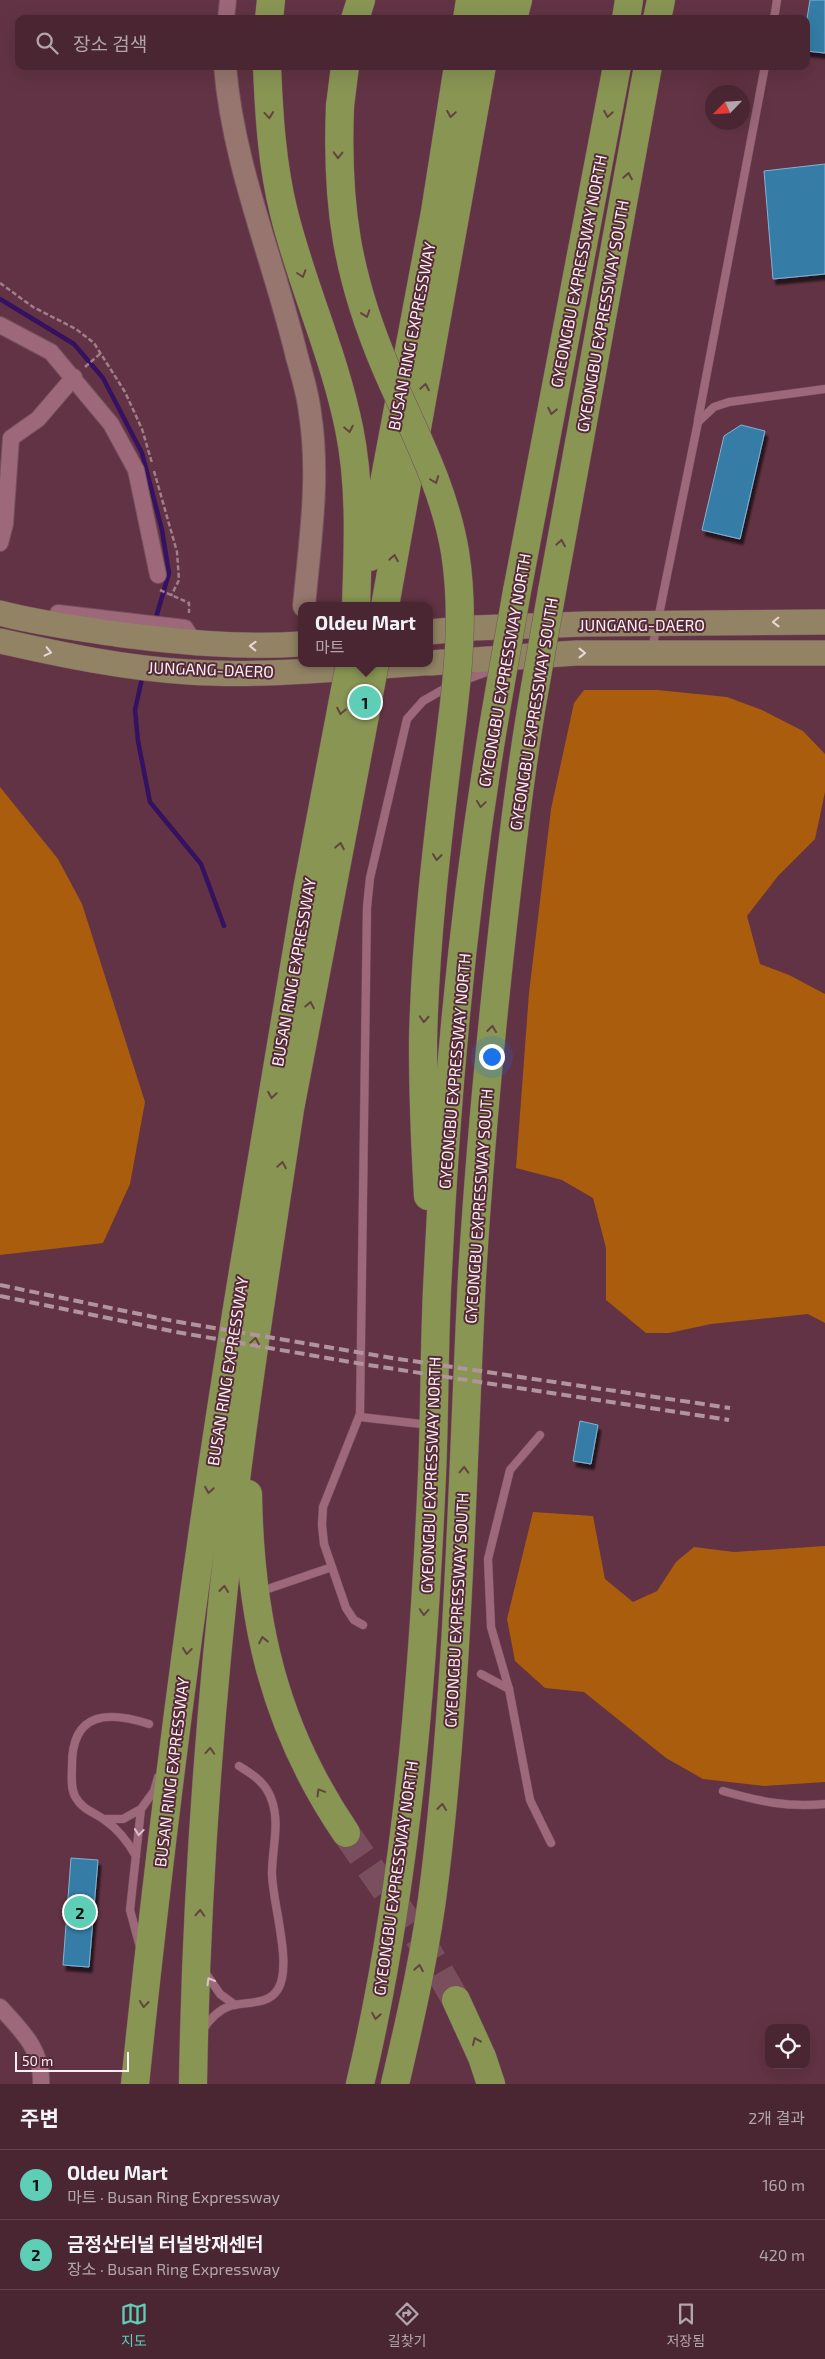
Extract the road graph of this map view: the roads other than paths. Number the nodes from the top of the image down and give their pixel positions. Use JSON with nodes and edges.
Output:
{"nodes":[{"id":1,"x":228,"y":0,"type":"edge"},
{"id":2,"x":271,"y":0,"type":"edge"},
{"id":3,"x":361,"y":0,"type":"edge"},
{"id":4,"x":470,"y":0,"type":"edge"},
{"id":5,"x":494,"y":0,"type":"edge"},
{"id":6,"x":518,"y":0,"type":"edge"},
{"id":7,"x":629,"y":0,"type":"edge"},
{"id":8,"x":661,"y":0,"type":"edge"},
{"id":9,"x":778,"y":0,"type":"edge"},
{"id":10,"x":226,"y":15,"type":"edge"},
{"id":11,"x":269,"y":15,"type":"edge"},
{"id":12,"x":356,"y":15,"type":"edge"},
{"id":13,"x":468,"y":15,"type":"edge"},
{"id":14,"x":492,"y":15,"type":"edge"},
{"id":15,"x":514,"y":15,"type":"edge"},
{"id":16,"x":627,"y":15,"type":"edge"},
{"id":17,"x":658,"y":15,"type":"edge"},
{"id":18,"x":775,"y":15,"type":"edge"},
{"id":19,"x":224,"y":70,"type":"edge"},
{"id":20,"x":267,"y":70,"type":"edge"},
{"id":21,"x":344,"y":70,"type":"edge"},
{"id":22,"x":457,"y":70,"type":"edge"},
{"id":23,"x":481,"y":70,"type":"edge"},
{"id":24,"x":499,"y":70,"type":"edge"},
{"id":25,"x":616,"y":70,"type":"edge"},
{"id":26,"x":647,"y":70,"type":"edge"},
{"id":27,"x":764,"y":70,"type":"edge"},
{"id":28,"x":451,"y":239,"type":"junction"},
{"id":29,"x":0,"y":325,"type":"edge"},
{"id":30,"x":77,"y":374,"type":"junction"},
{"id":31,"x":825,"y":389,"type":"edge"},
{"id":32,"x":698,"y":422,"type":"junction"},
{"id":33,"x":6,"y":433,"type":"edge"},
{"id":34,"x":380,"y":505,"type":"junction"},
{"id":35,"x":0,"y":543,"type":"edge"},
{"id":36,"x":158,"y":582,"type":"road end"},
{"id":37,"x":0,"y":600,"type":"edge"},
{"id":38,"x":304,"y":602,"type":"edge"},
{"id":39,"x":357,"y":602,"type":"edge"},
{"id":40,"x":362,"y":602,"type":"edge"},
{"id":41,"x":385,"y":602,"type":"edge"},
{"id":42,"x":0,"y":613,"type":"edge"},
{"id":43,"x":825,"y":622,"type":"edge"},
{"id":44,"x":656,"y":625,"type":"junction"},
{"id":45,"x":120,"y":627,"type":"junction"},
{"id":46,"x":433,"y":632,"type":"edge"},
{"id":47,"x":0,"y":641,"type":"edge"},
{"id":48,"x":298,"y":641,"type":"edge"},
{"id":49,"x":651,"y":653,"type":"junction"},
{"id":50,"x":825,"y":653,"type":"edge"},
{"id":51,"x":530,"y":656,"type":"junction"},
{"id":52,"x":433,"y":663,"type":"edge"},
{"id":53,"x":302,"y":667,"type":"edge"},
{"id":54,"x":349,"y":667,"type":"edge"},
{"id":55,"x":363,"y":667,"type":"edge"},
{"id":56,"x":374,"y":667,"type":"edge"},
{"id":57,"x":302,"y":671,"type":"junction"},
{"id":58,"x":263,"y":1216,"type":"junction"},
{"id":59,"x":436,"y":1336,"type":"junction"},
{"id":60,"x":249,"y":1383,"type":"junction"},
{"id":61,"x":360,"y":1416,"type":"junction"},
{"id":62,"x":434,"y":1426,"type":"junction"},
{"id":63,"x":540,"y":1435,"type":"dead end"},
{"id":64,"x":332,"y":1567,"type":"junction"},
{"id":65,"x":255,"y":1594,"type":"junction"},
{"id":66,"x":363,"y":1625,"type":"dead end"},
{"id":67,"x":481,"y":1674,"type":"dead end"},
{"id":68,"x":183,"y":1686,"type":"junction"},
{"id":69,"x":509,"y":1689,"type":"junction"},
{"id":70,"x":150,"y":1724,"type":"dead end"},
{"id":71,"x":164,"y":1753,"type":"dead end"},
{"id":72,"x":239,"y":1766,"type":"dead end"},
{"id":73,"x":159,"y":1772,"type":"dead end"},
{"id":74,"x":723,"y":1791,"type":"dead end"},
{"id":75,"x":825,"y":1804,"type":"edge"},
{"id":76,"x":141,"y":1809,"type":"junction"},
{"id":77,"x":101,"y":1817,"type":"junction"},
{"id":78,"x":346,"y":1833,"type":"tunnel mouth"},
{"id":79,"x":551,"y":1843,"type":"dead end"},
{"id":80,"x":136,"y":1856,"type":"junction"},
{"id":81,"x":198,"y":1948,"type":"junction"},
{"id":82,"x":147,"y":1973,"type":"junction"},
{"id":83,"x":456,"y":2000,"type":"tunnel mouth"},
{"id":84,"x":235,"y":2005,"type":"junction"},
{"id":85,"x":0,"y":2007,"type":"edge"},
{"id":86,"x":194,"y":2046,"type":"junction"},
{"id":87,"x":41,"y":2084,"type":"edge"},
{"id":88,"x":136,"y":2084,"type":"edge"},
{"id":89,"x":193,"y":2084,"type":"edge"},
{"id":90,"x":360,"y":2084,"type":"edge"},
{"id":91,"x":394,"y":2084,"type":"edge"},
{"id":92,"x":492,"y":2084,"type":"edge"}],
"edges":[{"from":1,"to":10,"type":"street"},
{"from":2,"to":11,"type":"highway"},
{"from":3,"to":12,"type":"highway"},
{"from":4,"to":13,"type":"highway"},
{"from":5,"to":14,"type":"highway"},
{"from":6,"to":15,"type":"highway"},
{"from":7,"to":16,"type":"highway"},
{"from":8,"to":17,"type":"highway"},
{"from":9,"to":18,"type":"lane"},
{"from":19,"to":38,"type":"street"},
{"from":20,"to":34,"type":"highway","one_way":true},
{"from":21,"to":59,"type":"highway","one_way":true,"bridge":true},
{"from":22,"to":34,"type":"highway","name":"BUSAN RING EXPRESSWAY","one_way":true},
{"from":23,"to":28,"type":"highway","name":"BUSAN RING EXPRESSWAY"},
{"from":24,"to":28,"type":"highway"},
{"from":25,"to":59,"type":"highway","name":"GYEONGBU EXPRESSWAY NORTH","one_way":true,"bridge":true},
{"from":91,"to":26,"type":"highway","name":"GYEONGBU EXPRESSWAY SOUTH","one_way":true,"bridge":true},
{"from":27,"to":32,"type":"lane"},
{"from":34,"to":28,"type":"highway","name":"BUSAN RING EXPRESSWAY","one_way":true},
{"from":29,"to":30,"type":"street"},
{"from":30,"to":33,"type":"street"},
{"from":30,"to":36,"type":"street"},
{"from":31,"to":32,"type":"lane"},
{"from":32,"to":44,"type":"lane"},
{"from":33,"to":35,"type":"street"},
{"from":34,"to":39,"type":"highway"},
{"from":34,"to":40,"type":"highway","name":"BUSAN RING EXPRESSWAY"},
{"from":41,"to":34,"type":"highway","name":"BUSAN RING EXPRESSWAY","one_way":true},
{"from":37,"to":45,"type":"street"},
{"from":42,"to":45,"type":"main road","name":"JUNGANG-DAERO"},
{"from":43,"to":44,"type":"main road","name":"JUNGANG-DAERO","one_way":true},
{"from":44,"to":46,"type":"main road","name":"JUNGANG-DAERO"},
{"from":44,"to":49,"type":"lane"},
{"from":48,"to":45,"type":"main road","name":"JUNGANG-DAERO","one_way":true},
{"from":47,"to":57,"type":"main road","name":"JUNGANG-DAERO","one_way":true},
{"from":49,"to":50,"type":"main road","name":"JUNGANG-DAERO"},
{"from":51,"to":49,"type":"main road","name":"JUNGANG-DAERO","one_way":true},
{"from":51,"to":52,"type":"main road","name":"JUNGANG-DAERO"},
{"from":51,"to":61,"type":"lane"},
{"from":53,"to":57,"type":"street"},
{"from":54,"to":58,"type":"highway","name":"BUSAN RING EXPRESSWAY","one_way":true,"bridge":true},
{"from":55,"to":57,"type":"main road","name":"JUNGANG-DAERO"},
{"from":58,"to":56,"type":"highway","name":"BUSAN RING EXPRESSWAY","one_way":true,"bridge":true},
{"from":60,"to":58,"type":"highway","name":"BUSAN RING EXPRESSWAY","one_way":true},
{"from":58,"to":68,"type":"highway","name":"BUSAN RING EXPRESSWAY","one_way":true},
{"from":59,"to":62,"type":"highway","name":"GYEONGBU EXPRESSWAY NORTH"},
{"from":60,"to":65,"type":"highway"},
{"from":81,"to":60,"type":"highway","name":"BUSAN RING EXPRESSWAY","one_way":true},
{"from":61,"to":62,"type":"lane"},
{"from":61,"to":64,"type":"lane"},
{"from":62,"to":90,"type":"highway","name":"GYEONGBU EXPRESSWAY NORTH","one_way":true},
{"from":63,"to":69,"type":"lane"},
{"from":64,"to":65,"type":"lane"},
{"from":64,"to":66,"type":"lane"},
{"from":78,"to":65,"type":"highway","one_way":true},
{"from":67,"to":69,"type":"lane"},
{"from":68,"to":71,"type":"lane"},
{"from":68,"to":82,"type":"highway","name":"BUSAN RING EXPRESSWAY"},
{"from":69,"to":79,"type":"lane"},
{"from":70,"to":77,"type":"lane"},
{"from":72,"to":84,"type":"lane"},
{"from":73,"to":76,"type":"lane"},
{"from":74,"to":75,"type":"lane"},
{"from":76,"to":77,"type":"lane"},
{"from":76,"to":80,"type":"lane","one_way":true},
{"from":77,"to":80,"type":"lane"},
{"from":80,"to":82,"type":"lane"},
{"from":84,"to":81,"type":"lane","one_way":true},
{"from":81,"to":86,"type":"highway","name":"BUSAN RING EXPRESSWAY"},
{"from":82,"to":88,"type":"highway","name":"BUSAN RING EXPRESSWAY","one_way":true},
{"from":92,"to":83,"type":"highway","one_way":true},
{"from":84,"to":86,"type":"lane"},
{"from":85,"to":87,"type":"street"},
{"from":86,"to":89,"type":"highway","name":"BUSAN RING EXPRESSWAY"}]}
